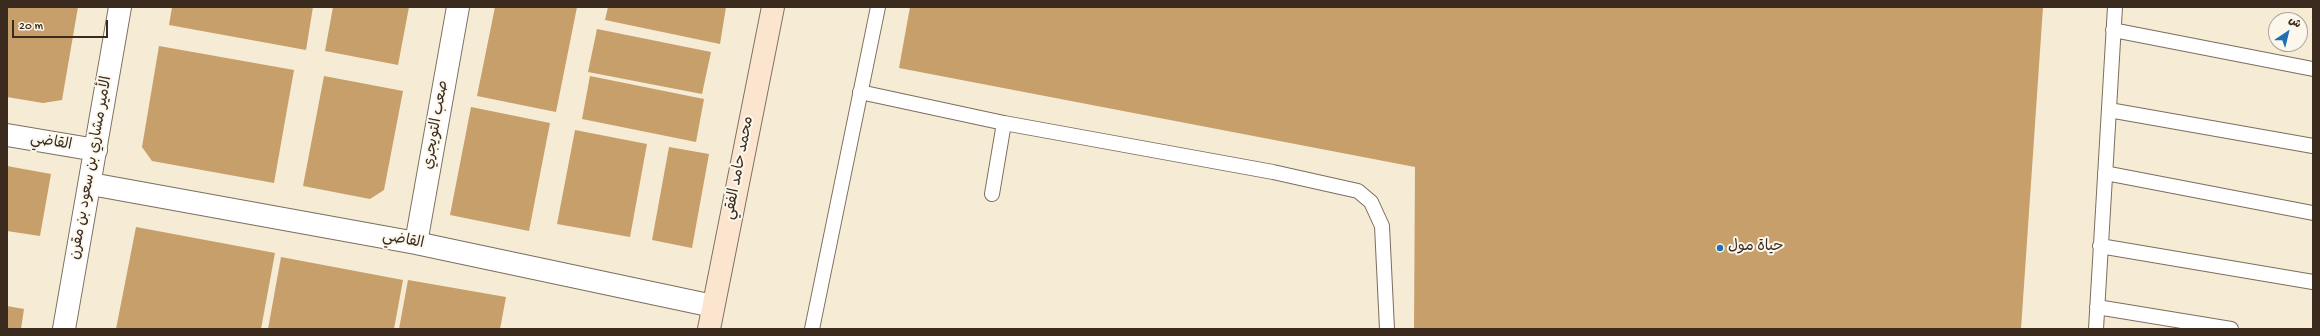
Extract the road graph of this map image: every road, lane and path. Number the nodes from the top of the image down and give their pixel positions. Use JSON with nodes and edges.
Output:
{"nodes":[{"id":1,"x":120,"y":7,"type":"edge"},
{"id":2,"x":458,"y":7,"type":"edge"},
{"id":3,"x":772,"y":7,"type":"edge"},
{"id":4,"x":878,"y":7,"type":"edge"},
{"id":5,"x":2115,"y":7,"type":"edge"},
{"id":6,"x":2113,"y":30,"type":"junction"},
{"id":7,"x":2313,"y":69,"type":"edge"},
{"id":8,"x":860,"y":92,"type":"junction"},
{"id":9,"x":2109,"y":110,"type":"junction"},
{"id":10,"x":1004,"y":123,"type":"junction"},
{"id":11,"x":7,"y":135,"type":"edge"},
{"id":12,"x":2313,"y":146,"type":"edge"},
{"id":13,"x":96,"y":150,"type":"junction"},
{"id":14,"x":2105,"y":173,"type":"junction"},
{"id":15,"x":91,"y":184,"type":"junction"},
{"id":16,"x":992,"y":194,"type":"dead end"},
{"id":17,"x":2313,"y":213,"type":"edge"},
{"id":18,"x":416,"y":243,"type":"junction"},
{"id":19,"x":2100,"y":246,"type":"junction"},
{"id":20,"x":2313,"y":282,"type":"edge"},
{"id":21,"x":713,"y":306,"type":"junction"},
{"id":22,"x":2097,"y":308,"type":"junction"},
{"id":23,"x":64,"y":329,"type":"edge"},
{"id":24,"x":709,"y":329,"type":"edge"},
{"id":25,"x":812,"y":329,"type":"edge"},
{"id":26,"x":1387,"y":329,"type":"edge"},
{"id":27,"x":2096,"y":329,"type":"edge"},
{"id":28,"x":2231,"y":329,"type":"edge"}],
"edges":[{"from":1,"to":13,"type":"street","name":"الأمير مشاري بن سعود بن مقرن"},
{"from":2,"to":18,"type":"street","name":"صعب التويجري"},
{"from":3,"to":21,"type":"street","name":"محمد حامد الفقي"},
{"from":4,"to":8,"type":"lane"},
{"from":5,"to":6,"type":"lane"},
{"from":6,"to":7,"type":"lane"},
{"from":6,"to":9,"type":"lane"},
{"from":8,"to":10,"type":"lane"},
{"from":8,"to":25,"type":"lane"},
{"from":9,"to":12,"type":"lane"},
{"from":9,"to":14,"type":"lane"},
{"from":10,"to":16,"type":"lane"},
{"from":10,"to":26,"type":"lane"},
{"from":11,"to":13,"type":"street","name":"القاضي"},
{"from":13,"to":15,"type":"street","name":"الأمير مشاري بن سعود بن مقرن"},
{"from":14,"to":17,"type":"lane"},
{"from":14,"to":19,"type":"lane"},
{"from":15,"to":18,"type":"street","name":"القاضي"},
{"from":15,"to":23,"type":"street","name":"الأمير مشاري بن سعود بن مقرن"},
{"from":18,"to":21,"type":"street","name":"القاضي"},
{"from":19,"to":20,"type":"lane"},
{"from":19,"to":22,"type":"lane"},
{"from":21,"to":24,"type":"street","name":"محمد حامد الفقي"},
{"from":22,"to":27,"type":"lane"},
{"from":22,"to":28,"type":"lane"}]}
